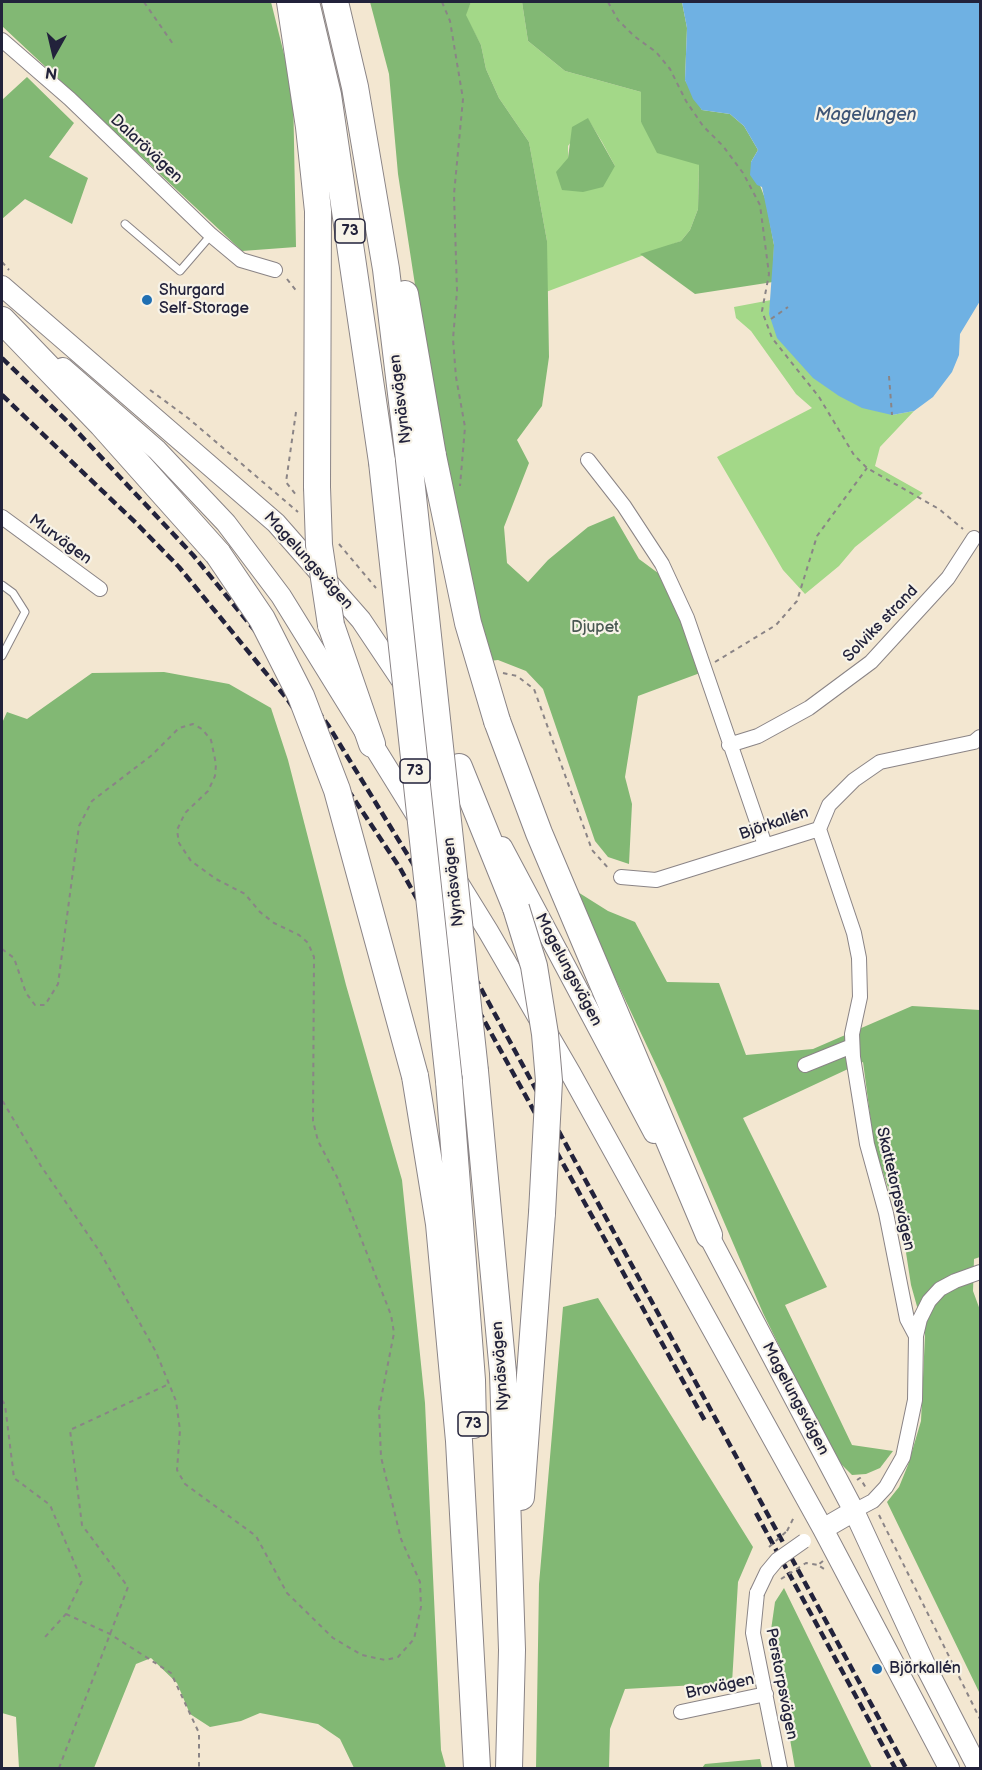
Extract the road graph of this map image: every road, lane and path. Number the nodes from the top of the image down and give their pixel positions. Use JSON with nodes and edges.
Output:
{"nodes":[{"id":1,"x":144,"y":2,"type":"edge"},
{"id":2,"x":290,"y":2,"type":"edge"},
{"id":3,"x":306,"y":2,"type":"edge"},
{"id":4,"x":335,"y":2,"type":"edge"},
{"id":5,"x":442,"y":2,"type":"edge"},
{"id":6,"x":608,"y":2,"type":"edge"},
{"id":7,"x":2,"y":40,"type":"edge"},
{"id":8,"x":173,"y":44,"type":"dead end"},
{"id":9,"x":125,"y":224,"type":"dead end"},
{"id":10,"x":211,"y":235,"type":"junction"},
{"id":11,"x":2,"y":262,"type":"edge"},
{"id":12,"x":275,"y":270,"type":"joint"},
{"id":13,"x":5,"y":278,"type":"edge"},
{"id":14,"x":299,"y":296,"type":"dead end"},
{"id":15,"x":788,"y":307,"type":"dead end"},
{"id":16,"x":2,"y":318,"type":"edge"},
{"id":17,"x":771,"y":320,"type":"dead end"},
{"id":18,"x":889,"y":376,"type":"dead end"},
{"id":19,"x":149,"y":389,"type":"dead end"},
{"id":20,"x":296,"y":411,"type":"dead end"},
{"id":21,"x":892,"y":415,"type":"dead end"},
{"id":22,"x":465,"y":427,"type":"dead end"},
{"id":23,"x":421,"y":458,"type":"junction"},
{"id":24,"x":588,"y":460,"type":"dead end"},
{"id":25,"x":867,"y":468,"type":"junction"},
{"id":26,"x":286,"y":482,"type":"dead end"},
{"id":27,"x":302,"y":515,"type":"dead end"},
{"id":28,"x":2,"y":517,"type":"edge"},
{"id":29,"x":974,"y":538,"type":"joint"},
{"id":30,"x":334,"y":542,"type":"dead end"},
{"id":31,"x":342,"y":548,"type":"dead end"},
{"id":32,"x":2,"y":585,"type":"edge"},
{"id":33,"x":100,"y":589,"type":"dead end"},
{"id":34,"x":2,"y":656,"type":"edge"},
{"id":35,"x":705,"y":668,"type":"junction"},
{"id":36,"x":981,"y":737,"type":"edge"},
{"id":37,"x":372,"y":744,"type":"junction"},
{"id":38,"x":729,"y":745,"type":"junction"},
{"id":39,"x":459,"y":767,"type":"junction"},
{"id":40,"x":819,"y":829,"type":"junction"},
{"id":41,"x":765,"y":845,"type":"junction"},
{"id":42,"x":621,"y":877,"type":"dead end"},
{"id":43,"x":2,"y":949,"type":"edge"},
{"id":44,"x":852,"y":1046,"type":"junction"},
{"id":45,"x":805,"y":1065,"type":"dead end"},
{"id":46,"x":2,"y":1100,"type":"edge"},
{"id":47,"x":709,"y":1236,"type":"junction"},
{"id":48,"x":981,"y":1272,"type":"edge"},
{"id":49,"x":916,"y":1336,"type":"junction"},
{"id":50,"x":169,"y":1384,"type":"junction"},
{"id":51,"x":2,"y":1400,"type":"edge"},
{"id":52,"x":873,"y":1501,"type":"junction"},
{"id":53,"x":854,"y":1510,"type":"junction"},
{"id":54,"x":823,"y":1529,"type":"junction"},
{"id":55,"x":818,"y":1565,"type":"dead end"},
{"id":56,"x":780,"y":1579,"type":"dead end"},
{"id":57,"x":66,"y":1614,"type":"junction"},
{"id":58,"x":110,"y":1634,"type":"junction"},
{"id":59,"x":45,"y":1636,"type":"dead end"},
{"id":60,"x":512,"y":1650,"type":"junction"},
{"id":61,"x":766,"y":1694,"type":"junction"},
{"id":62,"x":681,"y":1712,"type":"dead end"},
{"id":63,"x":981,"y":1719,"type":"edge"},
{"id":64,"x":59,"y":1768,"type":"edge"},
{"id":65,"x":199,"y":1768,"type":"edge"},
{"id":66,"x":478,"y":1768,"type":"edge"},
{"id":67,"x":509,"y":1768,"type":"edge"},
{"id":68,"x":780,"y":1768,"type":"edge"},
{"id":69,"x":949,"y":1768,"type":"edge"},
{"id":70,"x":978,"y":1768,"type":"edge"}],
"edges":[{"from":1,"to":8,"type":"path"},
{"from":2,"to":37,"type":"highway","bridge":true},
{"from":3,"to":66,"type":"highway","name":"Nynäsvägen","number":"73","bridge":true},
{"from":4,"to":23,"type":"highway","name":"Nynäsvägen","number":"73"},
{"from":5,"to":22,"type":"path"},
{"from":6,"to":25,"type":"path"},
{"from":7,"to":10,"type":"street","name":"Dalarövägen"},
{"from":9,"to":10,"type":"lane"},
{"from":10,"to":12,"type":"street","name":"Dalarövägen"},
{"from":11,"to":13,"type":"path"},
{"from":12,"to":14,"type":"path"},
{"from":13,"to":39,"type":"main road","name":"Magelungsvägen"},
{"from":15,"to":17,"type":"path"},
{"from":16,"to":37,"type":"main road"},
{"from":16,"to":66,"type":"highway","bridge":true},
{"from":18,"to":21,"type":"path"},
{"from":19,"to":27,"type":"path"},
{"from":20,"to":26,"type":"path"},
{"from":23,"to":47,"type":"highway","bridge":true},
{"from":23,"to":60,"type":"highway","name":"Nynäsvägen","number":"73","bridge":true},
{"from":24,"to":35,"type":"street"},
{"from":25,"to":29,"type":"path"},
{"from":25,"to":35,"type":"path"},
{"from":28,"to":33,"type":"street","name":"Murvägen"},
{"from":29,"to":38,"type":"street","name":"Solviks strand"},
{"from":30,"to":31,"type":"path"},
{"from":32,"to":34,"type":"lane"},
{"from":35,"to":38,"type":"street"},
{"from":36,"to":40,"type":"street","name":"Björkallén"},
{"from":37,"to":54,"type":"main road"},
{"from":38,"to":41,"type":"street"},
{"from":39,"to":47,"type":"main road","name":"Magelungsvägen"},
{"from":39,"to":60,"type":"highway","bridge":true},
{"from":40,"to":41,"type":"street","name":"Björkallén"},
{"from":40,"to":44,"type":"street","name":"Skattetorpsvägen"},
{"from":41,"to":42,"type":"street","name":"Björkallén"},
{"from":43,"to":50,"type":"path"},
{"from":44,"to":45,"type":"street"},
{"from":44,"to":49,"type":"street","name":"Skattetorpsvägen"},
{"from":46,"to":50,"type":"path"},
{"from":47,"to":53,"type":"main road","name":"Magelungsvägen"},
{"from":48,"to":49,"type":"street"},
{"from":49,"to":52,"type":"street"},
{"from":50,"to":58,"type":"path"},
{"from":51,"to":57,"type":"path"},
{"from":52,"to":53,"type":"street"},
{"from":52,"to":63,"type":"path"},
{"from":53,"to":54,"type":"main road"},
{"from":53,"to":70,"type":"main road","name":"Magelungsvägen"},
{"from":54,"to":61,"type":"street","name":"Perstorpsvägen","bridge":true},
{"from":54,"to":69,"type":"main road"},
{"from":55,"to":56,"type":"path","bridge":true},
{"from":57,"to":58,"type":"path"},
{"from":57,"to":59,"type":"path"},
{"from":58,"to":64,"type":"path"},
{"from":58,"to":65,"type":"path"},
{"from":60,"to":67,"type":"highway","name":"Nynäsvägen","number":"73"},
{"from":61,"to":62,"type":"street","name":"Brovägen"},
{"from":61,"to":68,"type":"street","name":"Perstorpsvägen"}]}
